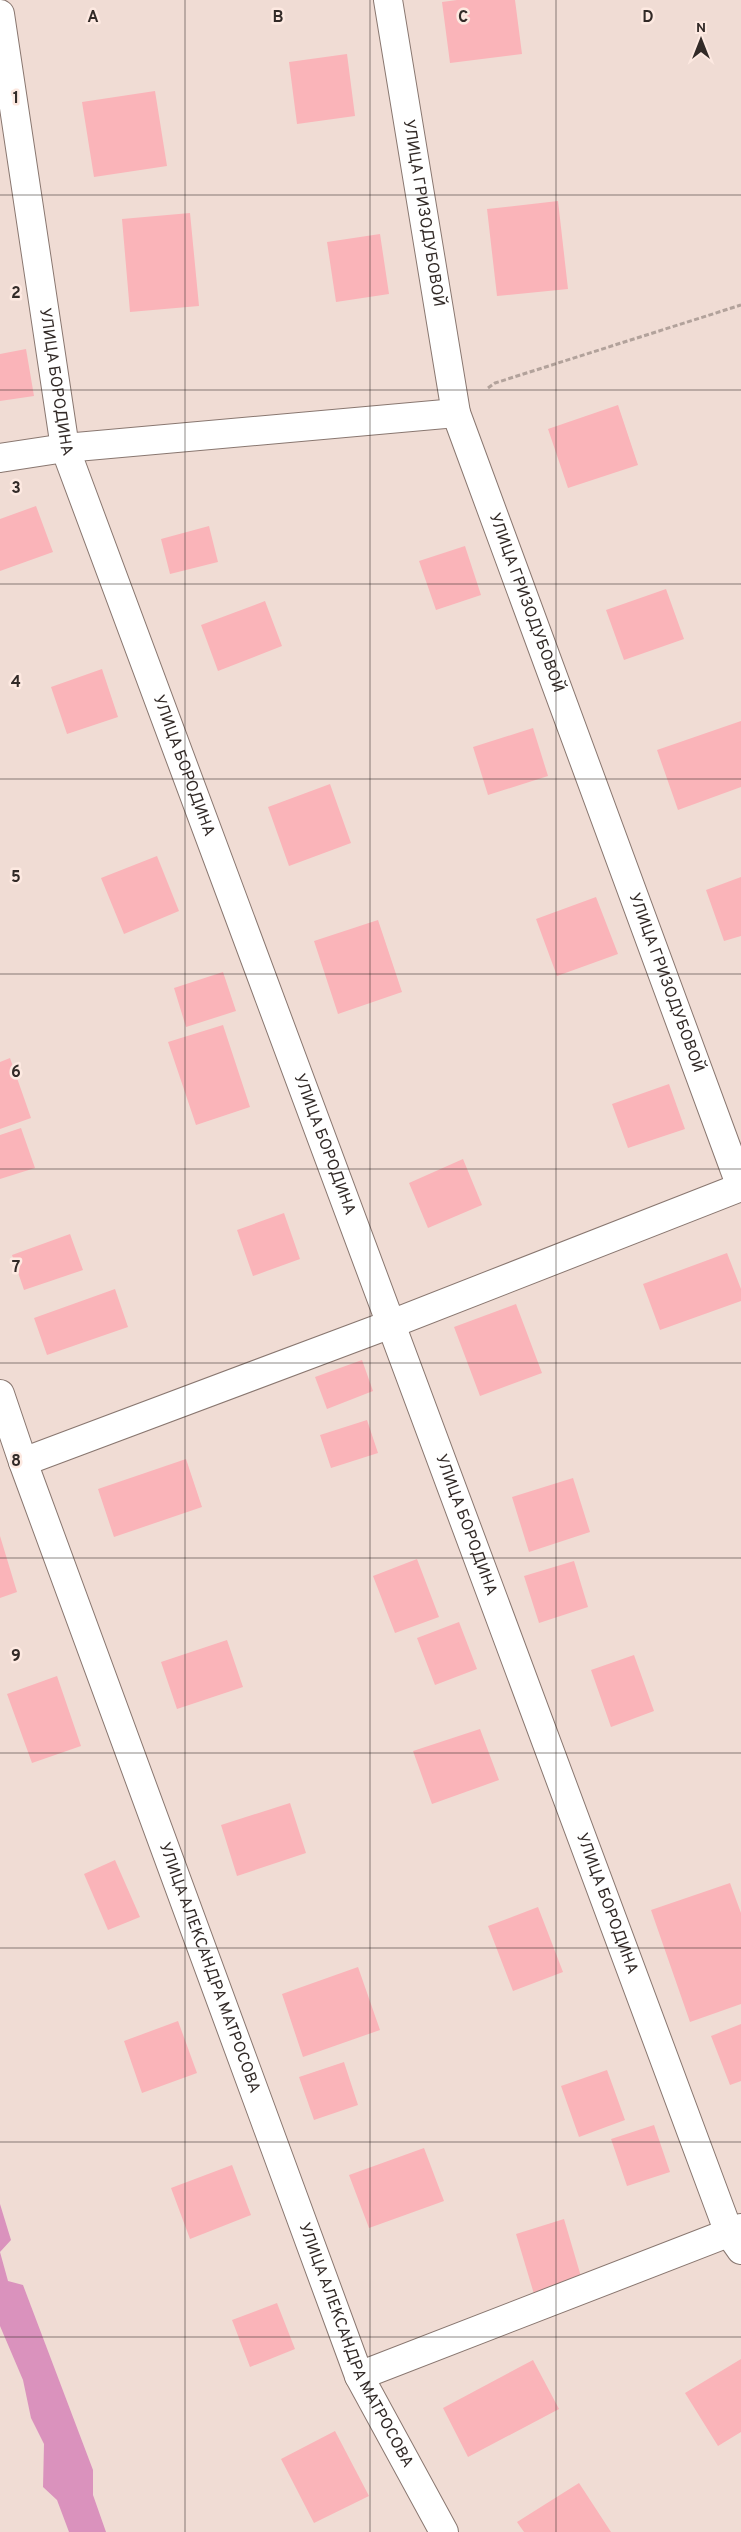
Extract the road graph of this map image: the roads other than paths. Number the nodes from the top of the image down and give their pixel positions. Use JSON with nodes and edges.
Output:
{"nodes":[{"id":1,"x":388,"y":0,"type":"edge"},
{"id":2,"x":0,"y":14,"type":"edge"},
{"id":3,"x":456,"y":413,"type":"junction"},
{"id":4,"x":65,"y":448,"type":"junction"},
{"id":5,"x":0,"y":458,"type":"edge"},
{"id":6,"x":741,"y":1187,"type":"edge"},
{"id":7,"x":391,"y":1324,"type":"junction"},
{"id":8,"x":0,"y":1394,"type":"edge"},
{"id":9,"x":23,"y":1462,"type":"junction"},
{"id":10,"x":737,"y":2237,"type":"edge"},
{"id":11,"x":359,"y":2376,"type":"junction"},
{"id":12,"x":444,"y":2532,"type":"edge"}],
"edges":[{"from":1,"to":3,"type":"street","name":"УЛИЦА ГРИЗОДУБОВОЙ"},
{"from":2,"to":4,"type":"street","name":"УЛИЦА БОРОДИНА"},
{"from":3,"to":4,"type":"street"},
{"from":3,"to":6,"type":"street","name":"УЛИЦА ГРИЗОДУБОВОЙ"},
{"from":4,"to":5,"type":"street"},
{"from":4,"to":7,"type":"street","name":"УЛИЦА БОРОДИНА"},
{"from":6,"to":7,"type":"street"},
{"from":7,"to":9,"type":"street"},
{"from":7,"to":10,"type":"street","name":"УЛИЦА БОРОДИНА"},
{"from":8,"to":9,"type":"street","name":"УЛИЦА АЛЕКСАНДРА МАТРОСОВА"},
{"from":9,"to":11,"type":"street","name":"УЛИЦА АЛЕКСАНДРА МАТРОСОВА"},
{"from":10,"to":11,"type":"street"},
{"from":11,"to":12,"type":"street","name":"УЛИЦА АЛЕКСАНДРА МАТРОСОВА"}]}
